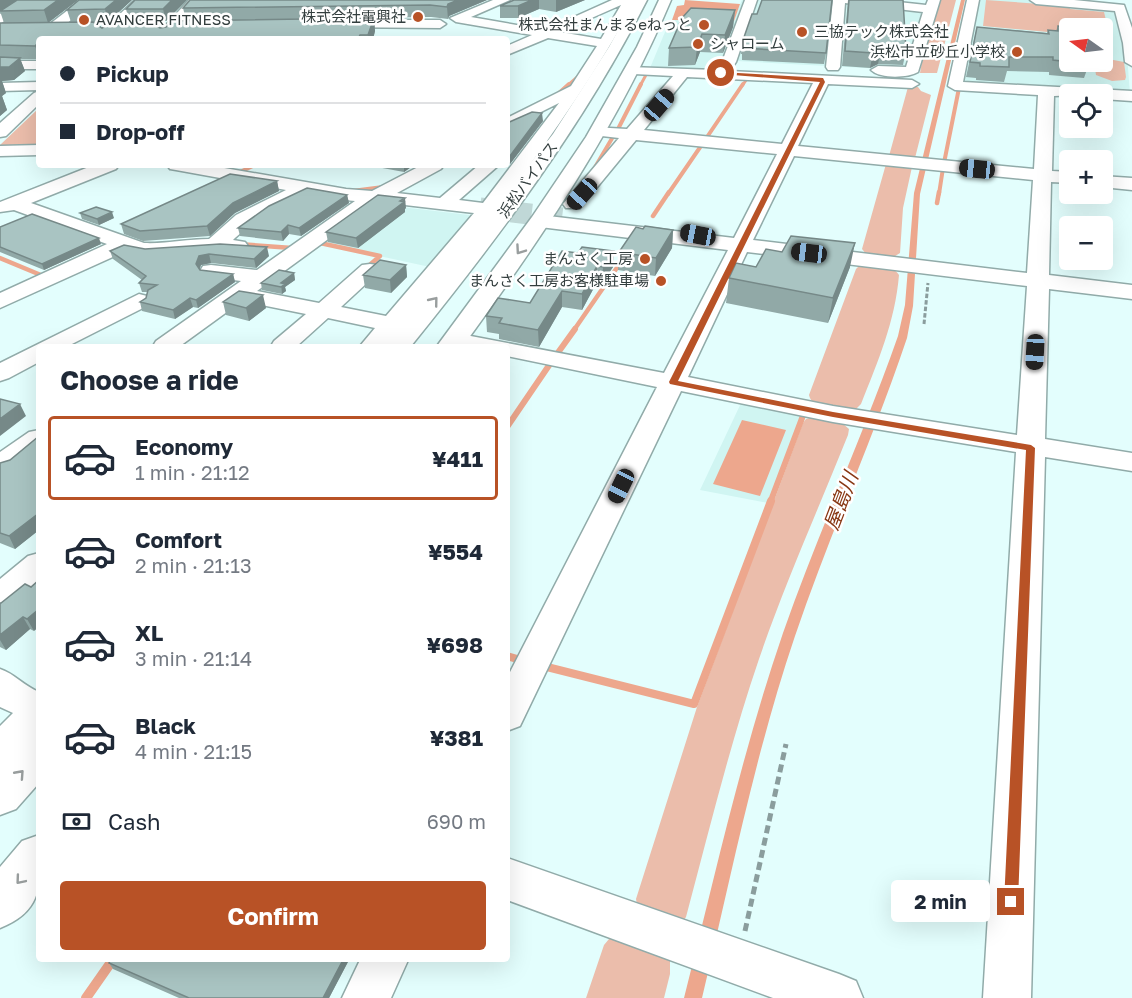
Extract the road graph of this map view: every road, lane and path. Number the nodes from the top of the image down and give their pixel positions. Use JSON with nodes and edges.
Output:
{"nodes":[{"id":1,"x":29,"y":0,"type":"edge"},
{"id":2,"x":88,"y":0,"type":"edge"},
{"id":3,"x":142,"y":0,"type":"edge"},
{"id":4,"x":195,"y":0,"type":"edge"},
{"id":5,"x":466,"y":0,"type":"edge"},
{"id":6,"x":504,"y":0,"type":"edge"},
{"id":7,"x":622,"y":0,"type":"edge"},
{"id":8,"x":630,"y":0,"type":"edge"},
{"id":9,"x":641,"y":0,"type":"edge"},
{"id":10,"x":655,"y":0,"type":"edge"},
{"id":11,"x":665,"y":0,"type":"edge"},
{"id":12,"x":751,"y":0,"type":"edge"},
{"id":13,"x":839,"y":0,"type":"edge"},
{"id":14,"x":847,"y":0,"type":"edge"},
{"id":15,"x":973,"y":0,"type":"edge"},
{"id":16,"x":1036,"y":0,"type":"edge"},
{"id":17,"x":1069,"y":1,"type":"edge"},
{"id":18,"x":520,"y":4,"type":"edge"},
{"id":19,"x":932,"y":5,"type":"edge"},
{"id":20,"x":0,"y":8,"type":"edge"},
{"id":21,"x":18,"y":8,"type":"junction"},
{"id":22,"x":398,"y":10,"type":"edge"},
{"id":23,"x":329,"y":11,"type":"edge"},
{"id":24,"x":468,"y":19,"type":"junction"},
{"id":25,"x":0,"y":20,"type":"edge"},
{"id":26,"x":394,"y":23,"type":"junction"},
{"id":27,"x":441,"y":24,"type":"junction"},
{"id":28,"x":170,"y":27,"type":"junction"},
{"id":29,"x":193,"y":27,"type":"edge"},
{"id":30,"x":111,"y":28,"type":"junction"},
{"id":31,"x":128,"y":28,"type":"edge"},
{"id":32,"x":149,"y":28,"type":"edge"},
{"id":33,"x":371,"y":28,"type":"edge"},
{"id":34,"x":73,"y":29,"type":"edge"},
{"id":35,"x":422,"y":33,"type":"edge"},
{"id":36,"x":98,"y":34,"type":"edge"},
{"id":37,"x":545,"y":34,"type":"junction"},
{"id":38,"x":624,"y":35,"type":"junction"},
{"id":39,"x":162,"y":36,"type":"edge"},
{"id":40,"x":606,"y":44,"type":"junction"},
{"id":41,"x":510,"y":50,"type":"edge"},
{"id":42,"x":1132,"y":62,"type":"edge"},
{"id":43,"x":0,"y":65,"type":"edge"},
{"id":44,"x":36,"y":65,"type":"edge"},
{"id":45,"x":725,"y":67,"type":"junction"},
{"id":46,"x":634,"y":70,"type":"junction"},
{"id":47,"x":684,"y":72,"type":"junction"},
{"id":48,"x":828,"y":73,"type":"junction"},
{"id":49,"x":912,"y":84,"type":"dead end"},
{"id":50,"x":36,"y":86,"type":"edge"},
{"id":51,"x":0,"y":87,"type":"edge"},
{"id":52,"x":576,"y":91,"type":"junction"},
{"id":53,"x":1044,"y":91,"type":"junction"},
{"id":54,"x":1132,"y":96,"type":"edge"},
{"id":55,"x":36,"y":99,"type":"edge"},
{"id":56,"x":510,"y":121,"type":"edge"},
{"id":57,"x":510,"y":121,"type":"edge"},
{"id":58,"x":545,"y":125,"type":"junction"},
{"id":59,"x":599,"y":131,"type":"junction"},
{"id":60,"x":0,"y":132,"type":"edge"},
{"id":61,"x":633,"y":135,"type":"junction"},
{"id":62,"x":523,"y":138,"type":"edge"},
{"id":63,"x":36,"y":150,"type":"edge"},
{"id":64,"x":789,"y":150,"type":"junction"},
{"id":65,"x":0,"y":151,"type":"edge"},
{"id":66,"x":75,"y":168,"type":"edge"},
{"id":67,"x":102,"y":168,"type":"edge"},
{"id":68,"x":192,"y":168,"type":"edge"},
{"id":69,"x":246,"y":168,"type":"edge"},
{"id":70,"x":429,"y":168,"type":"edge"},
{"id":71,"x":486,"y":168,"type":"edge"},
{"id":72,"x":231,"y":175,"type":"junction"},
{"id":73,"x":1042,"y":175,"type":"junction"},
{"id":74,"x":1059,"y":177,"type":"edge"},
{"id":75,"x":1113,"y":182,"type":"edge"},
{"id":76,"x":1132,"y":184,"type":"edge"},
{"id":77,"x":203,"y":188,"type":"edge"},
{"id":78,"x":306,"y":188,"type":"junction"},
{"id":79,"x":378,"y":196,"type":"junction"},
{"id":80,"x":449,"y":198,"type":"junction"},
{"id":81,"x":4,"y":203,"type":"edge"},
{"id":82,"x":493,"y":210,"type":"junction"},
{"id":83,"x":561,"y":210,"type":"junction"},
{"id":84,"x":122,"y":235,"type":"junction"},
{"id":85,"x":742,"y":245,"type":"junction"},
{"id":86,"x":214,"y":246,"type":"junction"},
{"id":87,"x":297,"y":251,"type":"junction"},
{"id":88,"x":926,"y":267,"type":"junction"},
{"id":89,"x":211,"y":270,"type":"edge"},
{"id":90,"x":370,"y":270,"type":"edge"},
{"id":91,"x":263,"y":277,"type":"junction"},
{"id":92,"x":1038,"y":280,"type":"junction"},
{"id":93,"x":1132,"y":292,"type":"edge"},
{"id":94,"x":240,"y":294,"type":"junction"},
{"id":95,"x":0,"y":301,"type":"edge"},
{"id":96,"x":139,"y":301,"type":"edge"},
{"id":97,"x":323,"y":311,"type":"junction"},
{"id":98,"x":924,"y":324,"type":"dead end"},
{"id":99,"x":400,"y":333,"type":"edge"},
{"id":100,"x":452,"y":343,"type":"edge"},
{"id":101,"x":54,"y":344,"type":"edge"},
{"id":102,"x":168,"y":344,"type":"edge"},
{"id":103,"x":285,"y":344,"type":"edge"},
{"id":104,"x":376,"y":344,"type":"edge"},
{"id":105,"x":0,"y":349,"type":"edge"},
{"id":106,"x":510,"y":350,"type":"edge"},
{"id":107,"x":34,"y":360,"type":"edge"},
{"id":108,"x":0,"y":372,"type":"edge"},
{"id":109,"x":673,"y":382,"type":"junction"},
{"id":110,"x":36,"y":440,"type":"edge"},
{"id":111,"x":1031,"y":448,"type":"junction"},
{"id":112,"x":1132,"y":462,"type":"edge"},
{"id":113,"x":0,"y":466,"type":"edge"},
{"id":114,"x":36,"y":567,"type":"edge"},
{"id":115,"x":0,"y":598,"type":"edge"},
{"id":116,"x":0,"y":684,"type":"edge"},
{"id":117,"x":36,"y":708,"type":"edge"},
{"id":118,"x":510,"y":710,"type":"edge"},
{"id":119,"x":36,"y":712,"type":"edge"},
{"id":120,"x":786,"y":744,"type":"dead end"},
{"id":121,"x":0,"y":752,"type":"edge"},
{"id":122,"x":36,"y":756,"type":"edge"},
{"id":123,"x":0,"y":795,"type":"edge"},
{"id":124,"x":36,"y":861,"type":"edge"},
{"id":125,"x":510,"y":880,"type":"edge"},
{"id":126,"x":0,"y":904,"type":"edge"},
{"id":127,"x":733,"y":960,"type":"junction"},
{"id":128,"x":384,"y":962,"type":"edge"},
{"id":129,"x":366,"y":998,"type":"edge"},
{"id":130,"x":839,"y":998,"type":"edge"},
{"id":131,"x":1007,"y":998,"type":"edge"}],
"edges":[{"from":1,"to":21,"type":"street"},
{"from":2,"to":34,"type":"street"},
{"from":3,"to":30,"type":"street"},
{"from":4,"to":28,"type":"street"},
{"from":5,"to":24,"type":"street"},
{"from":6,"to":24,"type":"street"},
{"from":7,"to":37,"type":"street"},
{"from":8,"to":40,"type":"street"},
{"from":9,"to":38,"type":"highway","name":"浜松バイパス"},
{"from":10,"to":38,"type":"highway"},
{"from":11,"to":46,"type":"highway","name":"浜松バイパス"},
{"from":12,"to":45,"type":"street"},
{"from":13,"to":48,"type":"street"},
{"from":14,"to":19,"type":"street"},
{"from":15,"to":53,"type":"street"},
{"from":16,"to":17,"type":"street"},
{"from":17,"to":42,"type":"street"},
{"from":18,"to":24,"type":"street"},
{"from":19,"to":48,"type":"street"},
{"from":20,"to":21,"type":"street"},
{"from":21,"to":25,"type":"street"},
{"from":22,"to":26,"type":"street"},
{"from":23,"to":26,"type":"street"},
{"from":24,"to":27,"type":"street"},
{"from":24,"to":35,"type":"street"},
{"from":24,"to":37,"type":"street"},
{"from":26,"to":27,"type":"street"},
{"from":27,"to":35,"type":"street"},
{"from":28,"to":29,"type":"street"},
{"from":28,"to":32,"type":"street"},
{"from":28,"to":39,"type":"street"},
{"from":30,"to":31,"type":"street"},
{"from":30,"to":36,"type":"street"},
{"from":33,"to":35,"type":"street"},
{"from":37,"to":40,"type":"street"},
{"from":37,"to":41,"type":"street"},
{"from":38,"to":82,"type":"highway","name":"浜松バイパス"},
{"from":40,"to":52,"type":"street"},
{"from":43,"to":44,"type":"street"},
{"from":45,"to":47,"type":"street"},
{"from":45,"to":48,"type":"street"},
{"from":46,"to":47,"type":"street"},
{"from":46,"to":59,"type":"highway","name":"浜松バイパス"},
{"from":47,"to":61,"type":"street"},
{"from":48,"to":49,"type":"street"},
{"from":48,"to":64,"type":"street"},
{"from":50,"to":51,"type":"street"},
{"from":52,"to":56,"type":"street"},
{"from":52,"to":58,"type":"street"},
{"from":53,"to":54,"type":"street"},
{"from":53,"to":73,"type":"street"},
{"from":55,"to":60,"type":"street"},
{"from":57,"to":58,"type":"street"},
{"from":58,"to":62,"type":"street"},
{"from":58,"to":82,"type":"street"},
{"from":59,"to":61,"type":"street"},
{"from":59,"to":83,"type":"highway","name":"浜松バイパス"},
{"from":61,"to":64,"type":"street"},
{"from":61,"to":83,"type":"street"},
{"from":63,"to":65,"type":"street"},
{"from":64,"to":73,"type":"street"},
{"from":64,"to":85,"type":"street"},
{"from":66,"to":81,"type":"street"},
{"from":67,"to":81,"type":"street"},
{"from":68,"to":72,"type":"street"},
{"from":69,"to":72,"type":"street"},
{"from":70,"to":79,"type":"street"},
{"from":71,"to":80,"type":"street"},
{"from":72,"to":77,"type":"street"},
{"from":72,"to":78,"type":"street"},
{"from":73,"to":74,"type":"street"},
{"from":73,"to":92,"type":"street"},
{"from":75,"to":76,"type":"street"},
{"from":78,"to":79,"type":"street"},
{"from":78,"to":86,"type":"street"},
{"from":79,"to":80,"type":"street"},
{"from":79,"to":82,"type":"street"},
{"from":79,"to":87,"type":"street"},
{"from":80,"to":82,"type":"street"},
{"from":81,"to":84,"type":"street"},
{"from":82,"to":99,"type":"highway","name":"浜松バイパス"},
{"from":83,"to":85,"type":"street"},
{"from":83,"to":100,"type":"highway","name":"浜松バイパス","one_way":true},
{"from":84,"to":86,"type":"street"},
{"from":84,"to":95,"type":"street"},
{"from":85,"to":88,"type":"street"},
{"from":85,"to":109,"type":"street"},
{"from":86,"to":87,"type":"street"},
{"from":87,"to":91,"type":"street"},
{"from":88,"to":92,"type":"street"},
{"from":88,"to":98,"type":"path"},
{"from":89,"to":91,"type":"street"},
{"from":90,"to":97,"type":"street"},
{"from":91,"to":94,"type":"street"},
{"from":92,"to":93,"type":"street"},
{"from":92,"to":111,"type":"street"},
{"from":94,"to":97,"type":"street"},
{"from":94,"to":102,"type":"street"},
{"from":96,"to":101,"type":"street"},
{"from":97,"to":99,"type":"street"},
{"from":97,"to":103,"type":"street"},
{"from":99,"to":104,"type":"street"},
{"from":105,"to":107,"type":"street"},
{"from":106,"to":109,"type":"street"},
{"from":107,"to":108,"type":"street"},
{"from":109,"to":111,"type":"street"},
{"from":109,"to":118,"type":"street"},
{"from":110,"to":113,"type":"street"},
{"from":111,"to":112,"type":"street"},
{"from":111,"to":131,"type":"street"},
{"from":114,"to":115,"type":"street"},
{"from":116,"to":117,"type":"street"},
{"from":119,"to":121,"type":"street"},
{"from":120,"to":127,"type":"path"},
{"from":123,"to":122,"type":"highway","one_way":true},
{"from":124,"to":126,"type":"highway","one_way":true},
{"from":125,"to":127,"type":"street"},
{"from":127,"to":130,"type":"street"},
{"from":128,"to":129,"type":"street"}]}
